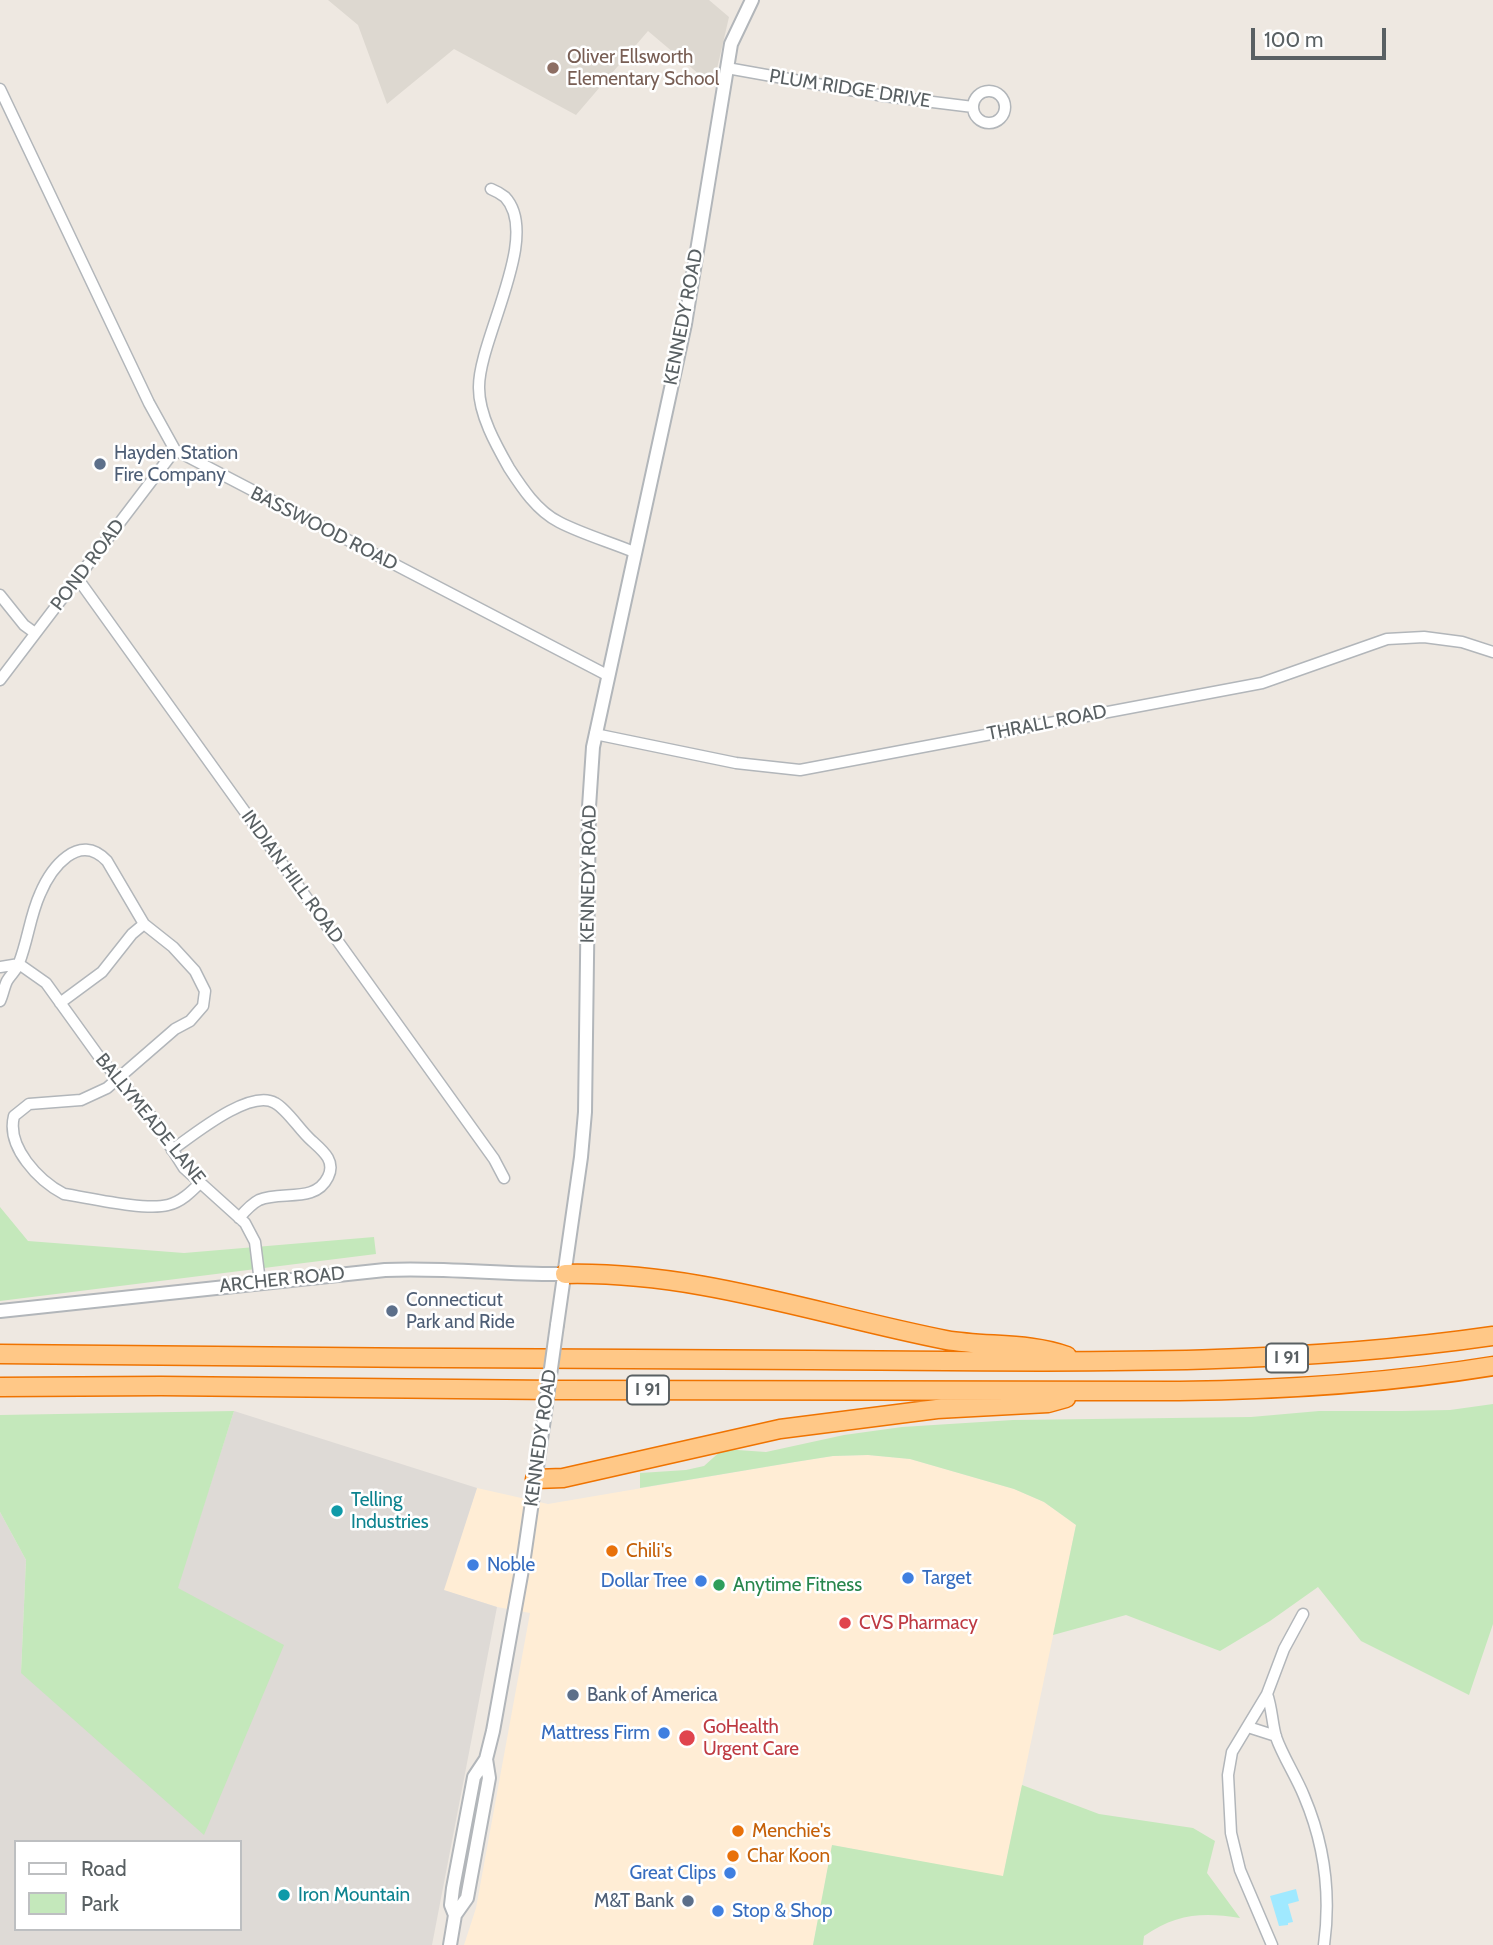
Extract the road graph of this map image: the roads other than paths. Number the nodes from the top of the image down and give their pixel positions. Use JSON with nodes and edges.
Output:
{"nodes":[{"id":1,"x":752,"y":0,"type":"edge"},
{"id":2,"x":727,"y":68,"type":"junction"},
{"id":3,"x":0,"y":89,"type":"edge"},
{"id":4,"x":973,"y":107,"type":"dead end"},
{"id":5,"x":491,"y":189,"type":"dead end"},
{"id":6,"x":175,"y":450,"type":"junction"},
{"id":7,"x":634,"y":552,"type":"junction"},
{"id":8,"x":78,"y":579,"type":"junction"},
{"id":9,"x":0,"y":595,"type":"edge"},
{"id":10,"x":35,"y":633,"type":"junction"},
{"id":11,"x":1493,"y":652,"type":"edge"},
{"id":12,"x":607,"y":675,"type":"junction"},
{"id":13,"x":0,"y":680,"type":"edge"},
{"id":14,"x":595,"y":734,"type":"junction"},
{"id":15,"x":144,"y":924,"type":"junction"},
{"id":16,"x":19,"y":964,"type":"junction"},
{"id":17,"x":0,"y":967,"type":"edge"},
{"id":18,"x":0,"y":1001,"type":"edge"},
{"id":19,"x":60,"y":1003,"type":"junction"},
{"id":20,"x":118,"y":1078,"type":"junction"},
{"id":21,"x":172,"y":1150,"type":"junction"},
{"id":22,"x":504,"y":1178,"type":"dead end"},
{"id":23,"x":200,"y":1183,"type":"junction"},
{"id":24,"x":239,"y":1217,"type":"junction"},
{"id":25,"x":565,"y":1274,"type":"junction"},
{"id":26,"x":260,"y":1282,"type":"junction"},
{"id":27,"x":0,"y":1311,"type":"edge"},
{"id":28,"x":1493,"y":1336,"type":"edge"},
{"id":29,"x":0,"y":1354,"type":"edge"},
{"id":30,"x":1080,"y":1361,"type":"junction"},
{"id":31,"x":1493,"y":1366,"type":"edge"},
{"id":32,"x":0,"y":1387,"type":"edge"},
{"id":33,"x":1080,"y":1391,"type":"junction"},
{"id":34,"x":535,"y":1479,"type":"junction"},
{"id":35,"x":1303,"y":1614,"type":"dead end"},
{"id":36,"x":1267,"y":1694,"type":"junction"},
{"id":37,"x":1248,"y":1727,"type":"junction"},
{"id":38,"x":1276,"y":1736,"type":"junction"},
{"id":39,"x":450,"y":1945,"type":"edge"},
{"id":40,"x":1272,"y":1945,"type":"edge"},
{"id":41,"x":1324,"y":1945,"type":"edge"}],
"edges":[{"from":1,"to":2,"type":"street","name":"KENNEDY ROAD"},
{"from":2,"to":4,"type":"street","name":"PLUM RIDGE DRIVE"},
{"from":2,"to":7,"type":"street","name":"KENNEDY ROAD"},
{"from":3,"to":6,"type":"street"},
{"from":5,"to":7,"type":"street"},
{"from":6,"to":8,"type":"street","name":"POND ROAD"},
{"from":6,"to":12,"type":"street","name":"BASSWOOD ROAD"},
{"from":7,"to":12,"type":"street","name":"KENNEDY ROAD"},
{"from":8,"to":10,"type":"street","name":"POND ROAD"},
{"from":8,"to":22,"type":"street","name":"INDIAN HILL ROAD"},
{"from":9,"to":10,"type":"street"},
{"from":10,"to":13,"type":"street","name":"POND ROAD"},
{"from":11,"to":14,"type":"street","name":"THRALL ROAD"},
{"from":12,"to":14,"type":"street","name":"KENNEDY ROAD"},
{"from":14,"to":25,"type":"street","name":"KENNEDY ROAD"},
{"from":15,"to":16,"type":"street"},
{"from":15,"to":19,"type":"street"},
{"from":15,"to":20,"type":"street"},
{"from":16,"to":17,"type":"street"},
{"from":16,"to":18,"type":"street"},
{"from":16,"to":19,"type":"street","name":"BALLYMEADE LANE"},
{"from":19,"to":20,"type":"street","name":"BALLYMEADE LANE"},
{"from":20,"to":21,"type":"street","name":"BALLYMEADE LANE"},
{"from":20,"to":23,"type":"street"},
{"from":21,"to":23,"type":"street","name":"BALLYMEADE LANE"},
{"from":21,"to":24,"type":"street"},
{"from":23,"to":24,"type":"street","name":"BALLYMEADE LANE"},
{"from":24,"to":26,"type":"street","name":"BALLYMEADE LANE"},
{"from":25,"to":26,"type":"street","name":"ARCHER ROAD"},
{"from":25,"to":30,"type":"highway"},
{"from":25,"to":34,"type":"street","name":"KENNEDY ROAD","bridge":true},
{"from":26,"to":27,"type":"street","name":"ARCHER ROAD"},
{"from":28,"to":30,"type":"highway","number":"I 91"},
{"from":29,"to":30,"type":"highway","number":"I 91"},
{"from":31,"to":33,"type":"highway","number":"I 91"},
{"from":32,"to":33,"type":"highway","number":"I 91"},
{"from":33,"to":34,"type":"highway"},
{"from":34,"to":39,"type":"street","name":"KENNEDY ROAD"},
{"from":35,"to":36,"type":"street"},
{"from":36,"to":37,"type":"street"},
{"from":36,"to":38,"type":"street"},
{"from":37,"to":38,"type":"street"},
{"from":37,"to":40,"type":"street"},
{"from":38,"to":41,"type":"street"}]}
